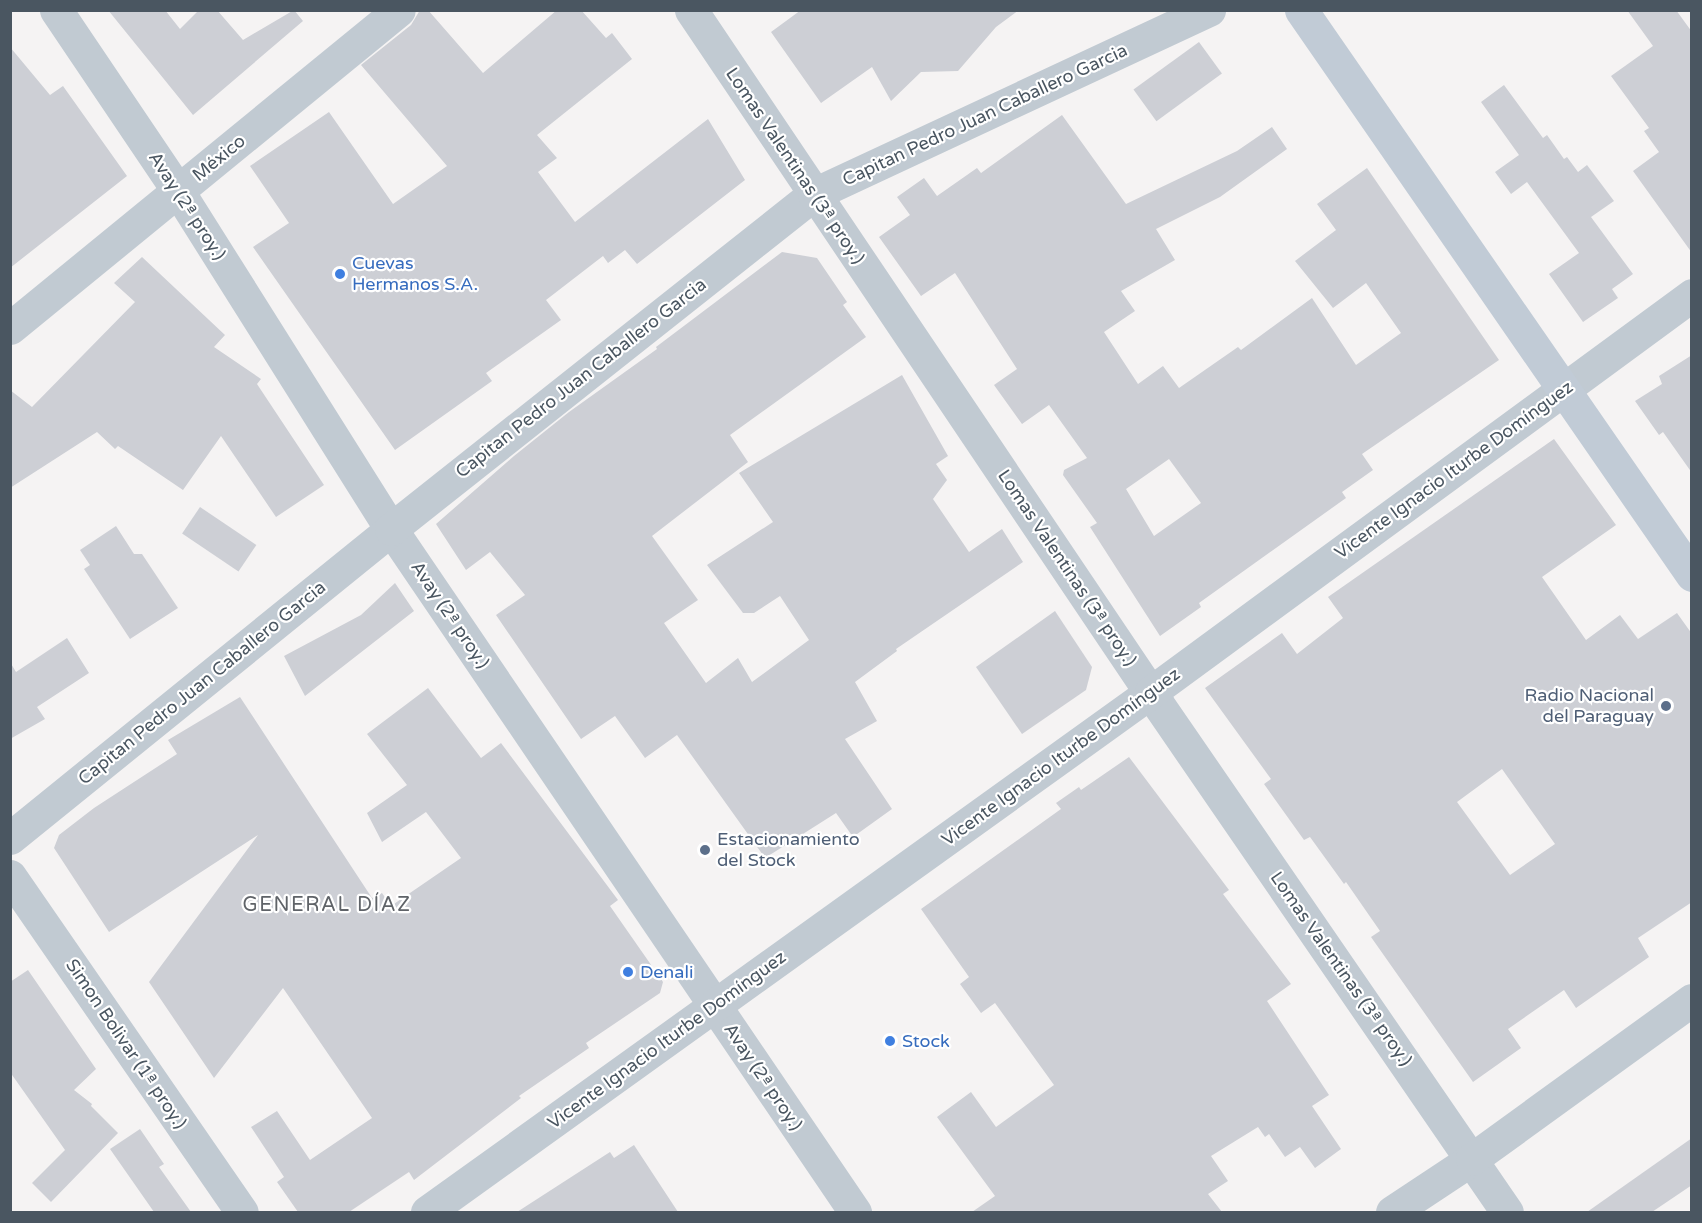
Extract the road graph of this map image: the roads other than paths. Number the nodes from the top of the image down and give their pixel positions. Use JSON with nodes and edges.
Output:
{"nodes":[{"id":1,"x":56,"y":10,"type":"edge"},
{"id":2,"x":399,"y":10,"type":"edge"},
{"id":3,"x":691,"y":10,"type":"edge"},
{"id":4,"x":1209,"y":10,"type":"edge"},
{"id":5,"x":1301,"y":10,"type":"edge"},
{"id":6,"x":178,"y":191,"type":"junction"},
{"id":7,"x":814,"y":195,"type":"junction"},
{"id":8,"x":1692,"y":295,"type":"edge"},
{"id":9,"x":10,"y":328,"type":"edge"},
{"id":10,"x":1563,"y":390,"type":"junction"},
{"id":11,"x":391,"y":529,"type":"junction"},
{"id":12,"x":1692,"y":575,"type":"edge"},
{"id":13,"x":1151,"y":693,"type":"junction"},
{"id":14,"x":10,"y":838,"type":"edge"},
{"id":15,"x":10,"y":876,"type":"edge"},
{"id":16,"x":1692,"y":1000,"type":"edge"},
{"id":17,"x":714,"y":1006,"type":"junction"},
{"id":18,"x":1472,"y":1159,"type":"junction"},
{"id":19,"x":242,"y":1212,"type":"edge"},
{"id":20,"x":427,"y":1212,"type":"edge"},
{"id":21,"x":855,"y":1212,"type":"edge"},
{"id":22,"x":1392,"y":1212,"type":"edge"},
{"id":23,"x":1507,"y":1212,"type":"edge"}],
"edges":[{"from":1,"to":6,"type":"street","name":"Avay (2ª proy.)"},
{"from":2,"to":6,"type":"street","name":"México"},
{"from":3,"to":7,"type":"street","name":"Lomas Valentinas (3ª proy.)"},
{"from":4,"to":7,"type":"street","name":"Capitan Pedro Juan Caballero Garcia"},
{"from":5,"to":10,"type":"street"},
{"from":6,"to":9,"type":"street","name":"México"},
{"from":6,"to":11,"type":"street","name":"Avay (2ª proy.)"},
{"from":7,"to":11,"type":"street","name":"Capitan Pedro Juan Caballero Garcia"},
{"from":7,"to":13,"type":"street","name":"Lomas Valentinas (3ª proy.)"},
{"from":8,"to":10,"type":"street","name":"Vicente Ignacio Iturbe Domínguez"},
{"from":10,"to":12,"type":"street"},
{"from":10,"to":13,"type":"street","name":"Vicente Ignacio Iturbe Domínguez"},
{"from":11,"to":14,"type":"street","name":"Capitan Pedro Juan Caballero Garcia"},
{"from":11,"to":17,"type":"street","name":"Avay (2ª proy.)"},
{"from":13,"to":17,"type":"street","name":"Vicente Ignacio Iturbe Domínguez"},
{"from":13,"to":18,"type":"street","name":"Lomas Valentinas (3ª proy.)"},
{"from":15,"to":19,"type":"street","name":"Simon Bolivar (1ª proy.)"},
{"from":16,"to":18,"type":"street"},
{"from":17,"to":20,"type":"street","name":"Vicente Ignacio Iturbe Domínguez"},
{"from":17,"to":21,"type":"street","name":"Avay (2ª proy.)"},
{"from":18,"to":22,"type":"street"},
{"from":18,"to":23,"type":"street","name":"Lomas Valentinas (3ª proy.)"}]}
